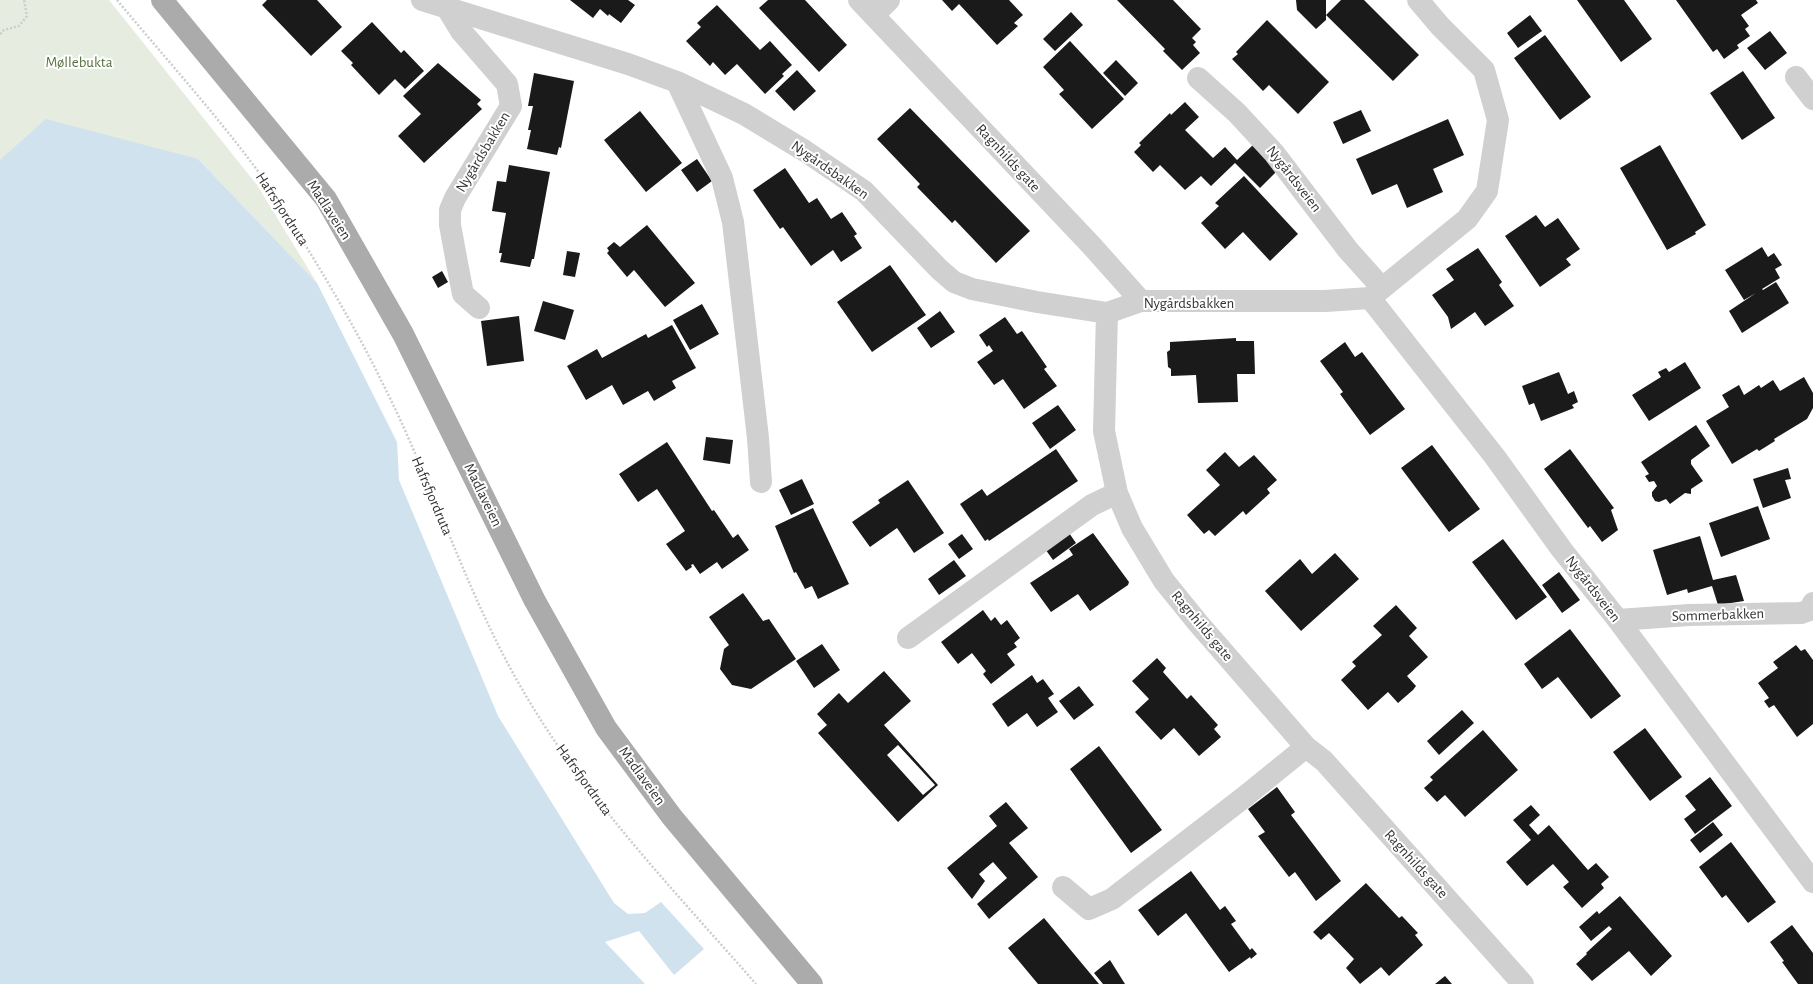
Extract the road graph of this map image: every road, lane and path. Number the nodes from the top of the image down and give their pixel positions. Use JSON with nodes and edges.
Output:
{"nodes":[{"id":1,"x":24,"y":0,"type":"edge"},
{"id":2,"x":117,"y":0,"type":"edge"},
{"id":3,"x":162,"y":0,"type":"edge"},
{"id":4,"x":422,"y":0,"type":"edge"},
{"id":5,"x":889,"y":0,"type":"edge"},
{"id":6,"x":1418,"y":0,"type":"edge"},
{"id":7,"x":447,"y":8,"type":"junction"},
{"id":8,"x":867,"y":8,"type":"edge"},
{"id":9,"x":0,"y":34,"type":"edge"},
{"id":10,"x":1796,"y":77,"type":"dead end"},
{"id":11,"x":1198,"y":78,"type":"dead end"},
{"id":12,"x":677,"y":82,"type":"junction"},
{"id":13,"x":1813,"y":99,"type":"edge"},
{"id":14,"x":1376,"y":293,"type":"junction"},
{"id":15,"x":1141,"y":301,"type":"junction"},
{"id":16,"x":479,"y":308,"type":"dead end"},
{"id":17,"x":1107,"y":313,"type":"junction"},
{"id":18,"x":761,"y":482,"type":"dead end"},
{"id":19,"x":1116,"y":493,"type":"junction"},
{"id":20,"x":1813,"y":602,"type":"edge"},
{"id":21,"x":1618,"y":620,"type":"junction"},
{"id":22,"x":908,"y":638,"type":"dead end"},
{"id":23,"x":1306,"y":747,"type":"junction"},
{"id":24,"x":1813,"y":882,"type":"edge"},
{"id":25,"x":1063,"y":887,"type":"dead end"},
{"id":26,"x":756,"y":984,"type":"edge"},
{"id":27,"x":812,"y":984,"type":"edge"},
{"id":28,"x":1523,"y":984,"type":"edge"}],
"edges":[{"from":1,"to":9,"type":"path"},
{"from":2,"to":26,"type":"path","name":"Hafrsfjordruta"},
{"from":3,"to":27,"type":"main road","name":"Madlaveien"},
{"from":4,"to":7,"type":"street","name":"Nygårdsbakken"},
{"from":5,"to":8,"type":"street","name":"Ragnhilds gate"},
{"from":6,"to":14,"type":"street"},
{"from":7,"to":12,"type":"street","name":"Nygårdsbakken"},
{"from":7,"to":16,"type":"street","name":"Nygårdsbakken"},
{"from":8,"to":15,"type":"street","name":"Ragnhilds gate"},
{"from":10,"to":13,"type":"street"},
{"from":11,"to":14,"type":"street","name":"Nygårdsveien"},
{"from":12,"to":17,"type":"street","name":"Nygårdsbakken"},
{"from":12,"to":18,"type":"street"},
{"from":14,"to":15,"type":"street","name":"Nygårdsbakken"},
{"from":14,"to":21,"type":"street","name":"Nygårdsveien"},
{"from":15,"to":17,"type":"street","name":"Nygårdsbakken"},
{"from":17,"to":19,"type":"street","name":"Ragnhilds gate"},
{"from":19,"to":22,"type":"street"},
{"from":19,"to":23,"type":"street","name":"Ragnhilds gate"},
{"from":20,"to":21,"type":"street","name":"Sommerbakken"},
{"from":21,"to":24,"type":"street","name":"Nygårdsveien"},
{"from":23,"to":25,"type":"street"},
{"from":23,"to":28,"type":"street","name":"Ragnhilds gate"}]}
